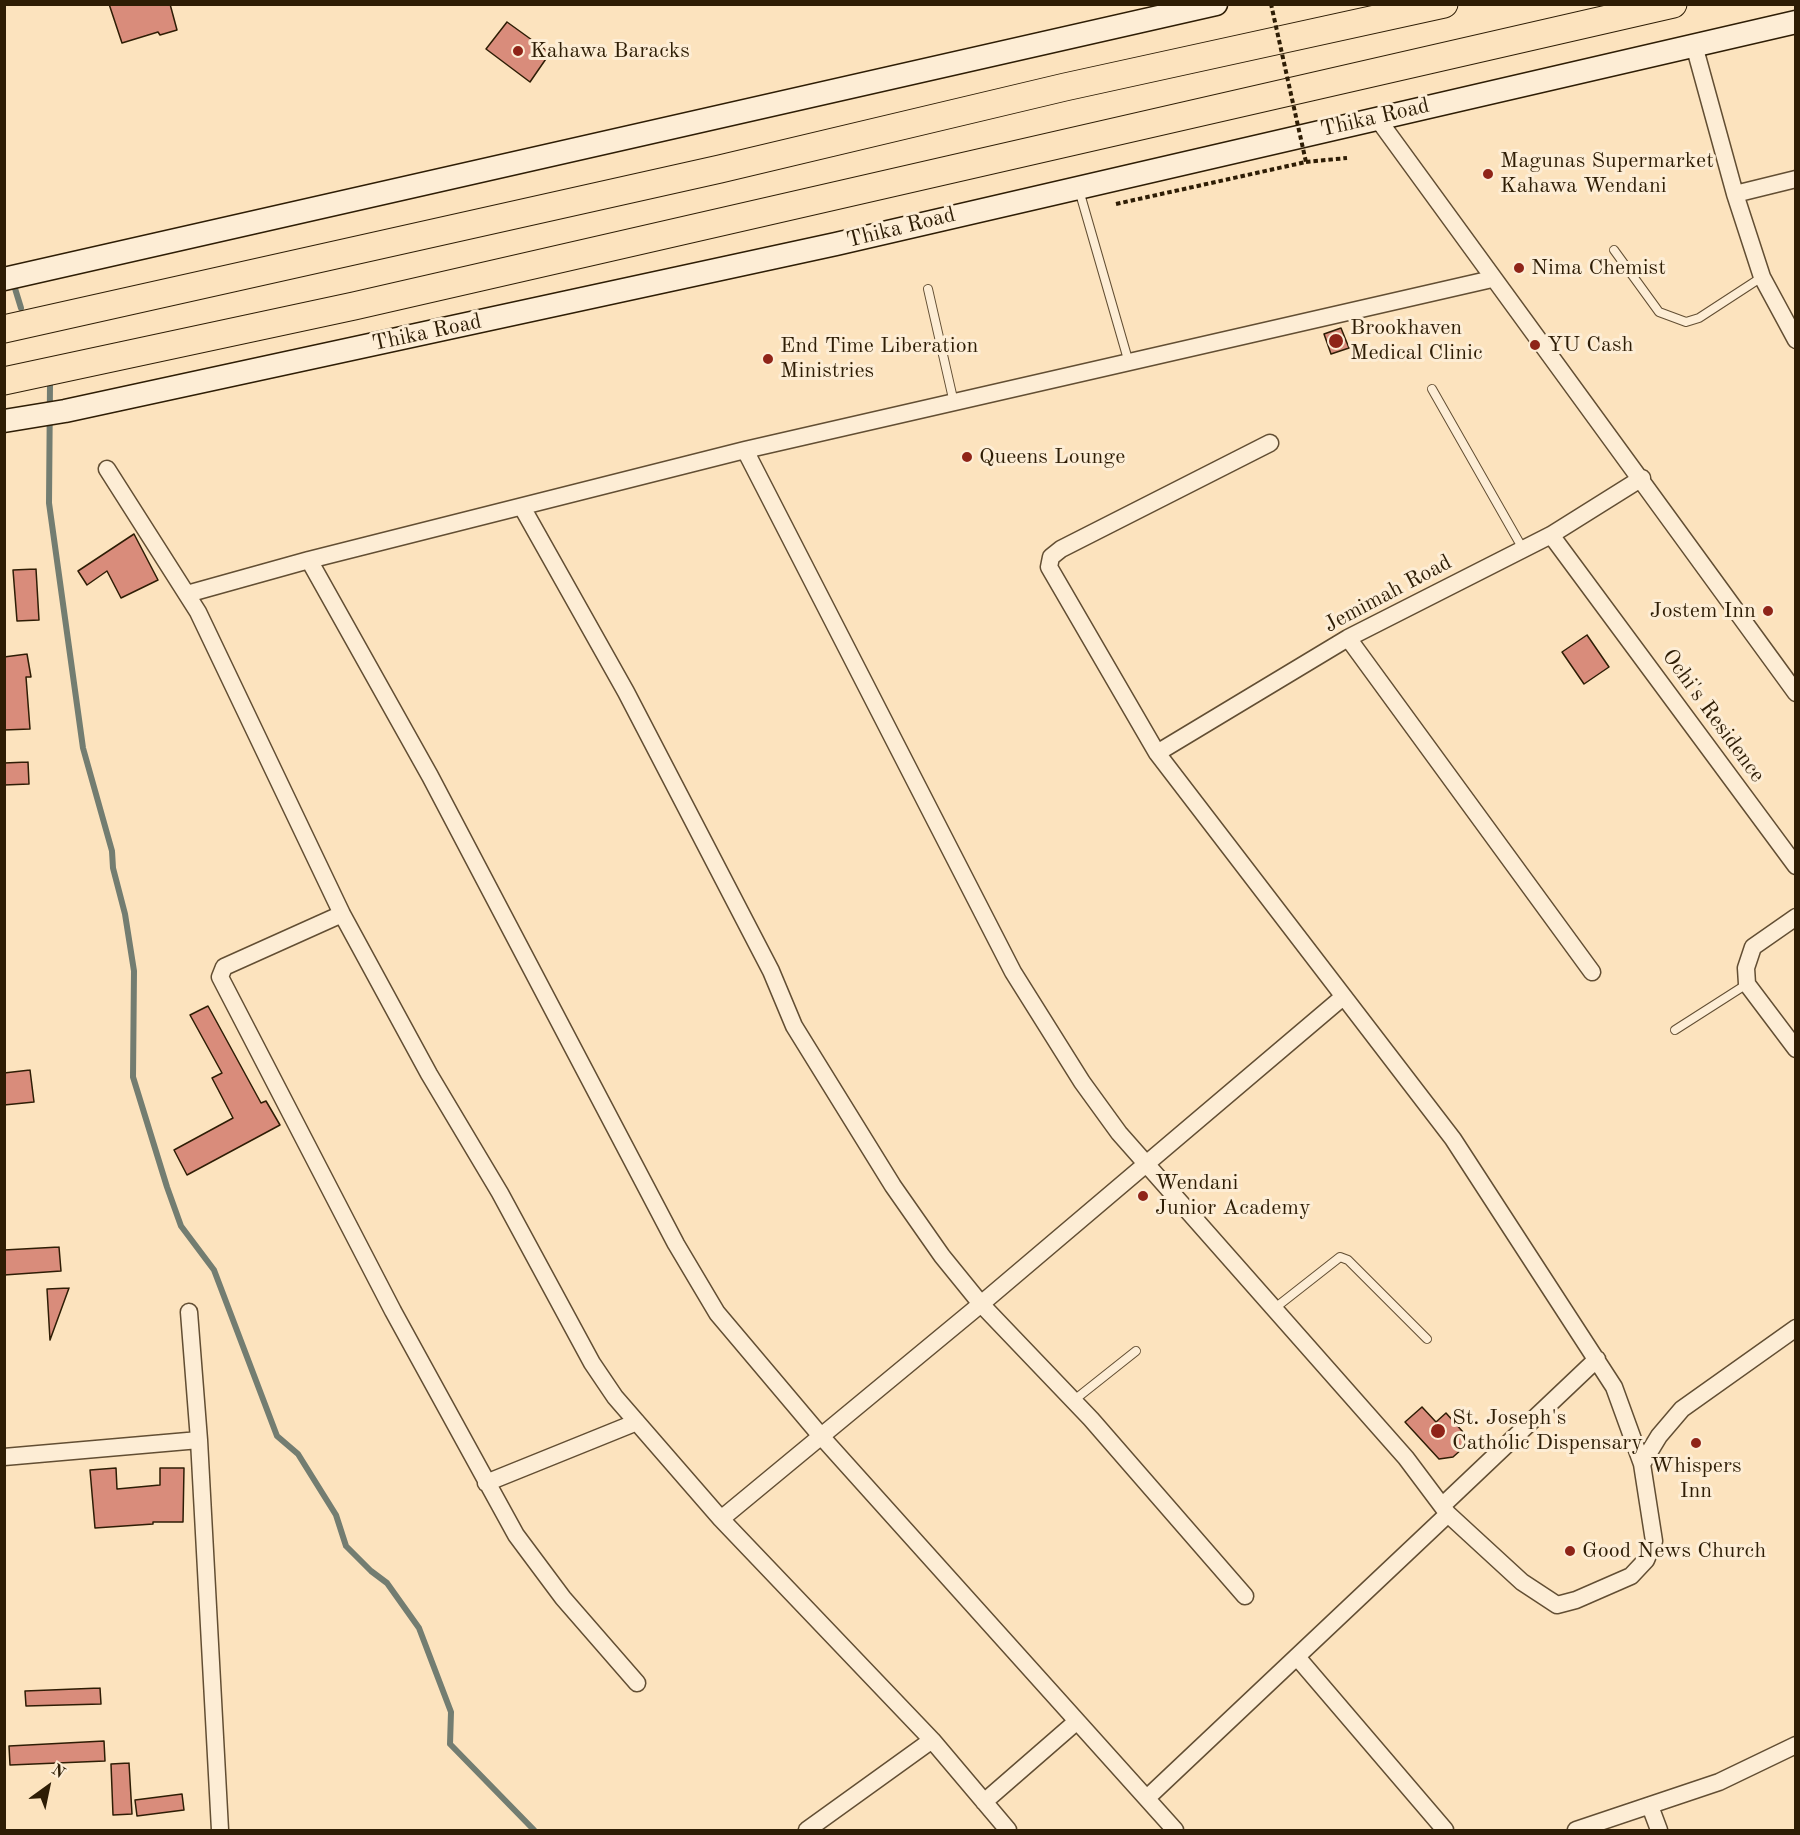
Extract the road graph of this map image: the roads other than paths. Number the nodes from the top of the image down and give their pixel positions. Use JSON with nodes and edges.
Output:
{"nodes":[{"id":1,"x":1216,"y":4,"type":"edge"},
{"id":2,"x":1389,"y":4,"type":"edge"},
{"id":3,"x":1444,"y":4,"type":"edge"},
{"id":4,"x":1673,"y":4,"type":"edge"},
{"id":5,"x":1796,"y":22,"type":"edge"},
{"id":6,"x":1352,"y":25,"type":"junction"},
{"id":7,"x":1694,"y":45,"type":"junction"},
{"id":8,"x":1377,"y":118,"type":"junction"},
{"id":9,"x":1796,"y":179,"type":"edge"},
{"id":10,"x":1078,"y":187,"type":"junction"},
{"id":11,"x":1735,"y":194,"type":"junction"},
{"id":12,"x":1614,"y":250,"type":"dead end"},
{"id":13,"x":1762,"y":277,"type":"junction"},
{"id":14,"x":11,"y":278,"type":"edge"},
{"id":15,"x":1492,"y":279,"type":"junction"},
{"id":16,"x":928,"y":289,"type":"dead end"},
{"id":17,"x":4,"y":329,"type":"edge"},
{"id":18,"x":1796,"y":340,"type":"edge"},
{"id":19,"x":1129,"y":363,"type":"junction"},
{"id":20,"x":4,"y":381,"type":"edge"},
{"id":21,"x":1432,"y":389,"type":"dead end"},
{"id":22,"x":954,"y":403,"type":"junction"},
{"id":23,"x":4,"y":421,"type":"edge"},
{"id":24,"x":1270,"y":443,"type":"dead end"},
{"id":25,"x":745,"y":450,"type":"junction"},
{"id":26,"x":107,"y":469,"type":"dead end"},
{"id":27,"x":1642,"y":478,"type":"junction"},
{"id":28,"x":522,"y":507,"type":"junction"},
{"id":29,"x":1551,"y":535,"type":"junction"},
{"id":30,"x":1523,"y":549,"type":"junction"},
{"id":31,"x":309,"y":560,"type":"junction"},
{"id":32,"x":187,"y":594,"type":"junction"},
{"id":33,"x":1348,"y":638,"type":"junction"},
{"id":34,"x":1796,"y":693,"type":"edge"},
{"id":35,"x":1157,"y":753,"type":"junction"},
{"id":36,"x":1796,"y":866,"type":"edge"},
{"id":37,"x":342,"y":914,"type":"junction"},
{"id":38,"x":1796,"y":916,"type":"edge"},
{"id":39,"x":1592,"y":972,"type":"dead end"},
{"id":40,"x":1747,"y":984,"type":"junction"},
{"id":41,"x":1343,"y":997,"type":"junction"},
{"id":42,"x":1675,"y":1030,"type":"dead end"},
{"id":43,"x":1796,"y":1049,"type":"edge"},
{"id":44,"x":1146,"y":1163,"type":"junction"},
{"id":45,"x":981,"y":1304,"type":"junction"},
{"id":46,"x":1275,"y":1308,"type":"junction"},
{"id":47,"x":189,"y":1312,"type":"dead end"},
{"id":48,"x":1796,"y":1328,"type":"edge"},
{"id":49,"x":1427,"y":1339,"type":"dead end"},
{"id":50,"x":1137,"y":1351,"type":"dead end"},
{"id":51,"x":1598,"y":1359,"type":"junction"},
{"id":52,"x":1073,"y":1401,"type":"junction"},
{"id":53,"x":637,"y":1422,"type":"junction"},
{"id":54,"x":820,"y":1435,"type":"junction"},
{"id":55,"x":199,"y":1440,"type":"junction"},
{"id":56,"x":4,"y":1457,"type":"edge"},
{"id":57,"x":1642,"y":1464,"type":"junction"},
{"id":58,"x":486,"y":1483,"type":"junction"},
{"id":59,"x":1445,"y":1510,"type":"junction"},
{"id":60,"x":721,"y":1519,"type":"junction"},
{"id":61,"x":1245,"y":1596,"type":"dead end"},
{"id":62,"x":1298,"y":1658,"type":"junction"},
{"id":63,"x":637,"y":1683,"type":"dead end"},
{"id":64,"x":1076,"y":1722,"type":"junction"},
{"id":65,"x":932,"y":1740,"type":"junction"},
{"id":66,"x":1796,"y":1745,"type":"edge"},
{"id":67,"x":1147,"y":1798,"type":"junction"},
{"id":68,"x":984,"y":1802,"type":"junction"},
{"id":69,"x":1650,"y":1806,"type":"junction"},
{"id":70,"x":220,"y":1830,"type":"edge"},
{"id":71,"x":807,"y":1830,"type":"edge"},
{"id":72,"x":1008,"y":1830,"type":"edge"},
{"id":73,"x":1175,"y":1830,"type":"edge"},
{"id":74,"x":1445,"y":1830,"type":"edge"},
{"id":75,"x":1576,"y":1830,"type":"edge"},
{"id":76,"x":1659,"y":1830,"type":"edge"}],
"edges":[{"from":1,"to":14,"type":"main road"},
{"from":2,"to":6,"type":"highway"},
{"from":3,"to":6,"type":"highway"},
{"from":4,"to":20,"type":"highway","name":"Thika Road"},
{"from":5,"to":7,"type":"main road","name":"Thika Road"},
{"from":6,"to":17,"type":"highway"},
{"from":7,"to":8,"type":"main road","name":"Thika Road"},
{"from":7,"to":11,"type":"street"},
{"from":8,"to":10,"type":"main road","name":"Thika Road"},
{"from":8,"to":15,"type":"street"},
{"from":9,"to":11,"type":"street"},
{"from":10,"to":19,"type":"lane"},
{"from":10,"to":23,"type":"main road","name":"Thika Road"},
{"from":11,"to":13,"type":"street"},
{"from":12,"to":13,"type":"lane"},
{"from":13,"to":18,"type":"street"},
{"from":15,"to":19,"type":"street"},
{"from":15,"to":27,"type":"street"},
{"from":16,"to":22,"type":"lane"},
{"from":19,"to":22,"type":"street"},
{"from":21,"to":30,"type":"lane"},
{"from":22,"to":25,"type":"street"},
{"from":24,"to":35,"type":"street"},
{"from":25,"to":28,"type":"street"},
{"from":25,"to":44,"type":"street"},
{"from":26,"to":32,"type":"street"},
{"from":27,"to":29,"type":"street","name":"Jemimah Road"},
{"from":27,"to":34,"type":"street"},
{"from":28,"to":31,"type":"street"},
{"from":28,"to":45,"type":"street"},
{"from":29,"to":30,"type":"street","name":"Jemimah Road"},
{"from":29,"to":36,"type":"street","name":"Ochi's Residence"},
{"from":30,"to":33,"type":"street","name":"Jemimah Road"},
{"from":31,"to":32,"type":"street"},
{"from":31,"to":54,"type":"street"},
{"from":32,"to":37,"type":"street"},
{"from":33,"to":35,"type":"street","name":"Jemimah Road"},
{"from":33,"to":39,"type":"street"},
{"from":35,"to":41,"type":"street"},
{"from":37,"to":53,"type":"street"},
{"from":37,"to":58,"type":"street"},
{"from":38,"to":40,"type":"street"},
{"from":40,"to":42,"type":"lane"},
{"from":40,"to":43,"type":"street"},
{"from":41,"to":44,"type":"street"},
{"from":41,"to":51,"type":"street"},
{"from":44,"to":45,"type":"street"},
{"from":44,"to":46,"type":"street"},
{"from":45,"to":52,"type":"street"},
{"from":45,"to":54,"type":"street"},
{"from":46,"to":49,"type":"lane"},
{"from":46,"to":59,"type":"street"},
{"from":47,"to":55,"type":"street"},
{"from":48,"to":57,"type":"street"},
{"from":50,"to":52,"type":"lane"},
{"from":51,"to":57,"type":"street"},
{"from":51,"to":59,"type":"street"},
{"from":52,"to":61,"type":"street"},
{"from":53,"to":58,"type":"street"},
{"from":53,"to":60,"type":"street"},
{"from":54,"to":60,"type":"street"},
{"from":54,"to":64,"type":"street"},
{"from":55,"to":56,"type":"street"},
{"from":55,"to":70,"type":"street"},
{"from":57,"to":59,"type":"street"},
{"from":58,"to":63,"type":"street"},
{"from":59,"to":62,"type":"street"},
{"from":60,"to":65,"type":"street"},
{"from":62,"to":67,"type":"street"},
{"from":62,"to":74,"type":"street"},
{"from":64,"to":67,"type":"street"},
{"from":64,"to":68,"type":"street"},
{"from":65,"to":68,"type":"street"},
{"from":65,"to":71,"type":"street"},
{"from":66,"to":69,"type":"street"},
{"from":67,"to":73,"type":"street"},
{"from":68,"to":72,"type":"street"},
{"from":69,"to":75,"type":"street"},
{"from":69,"to":76,"type":"street"}]}
